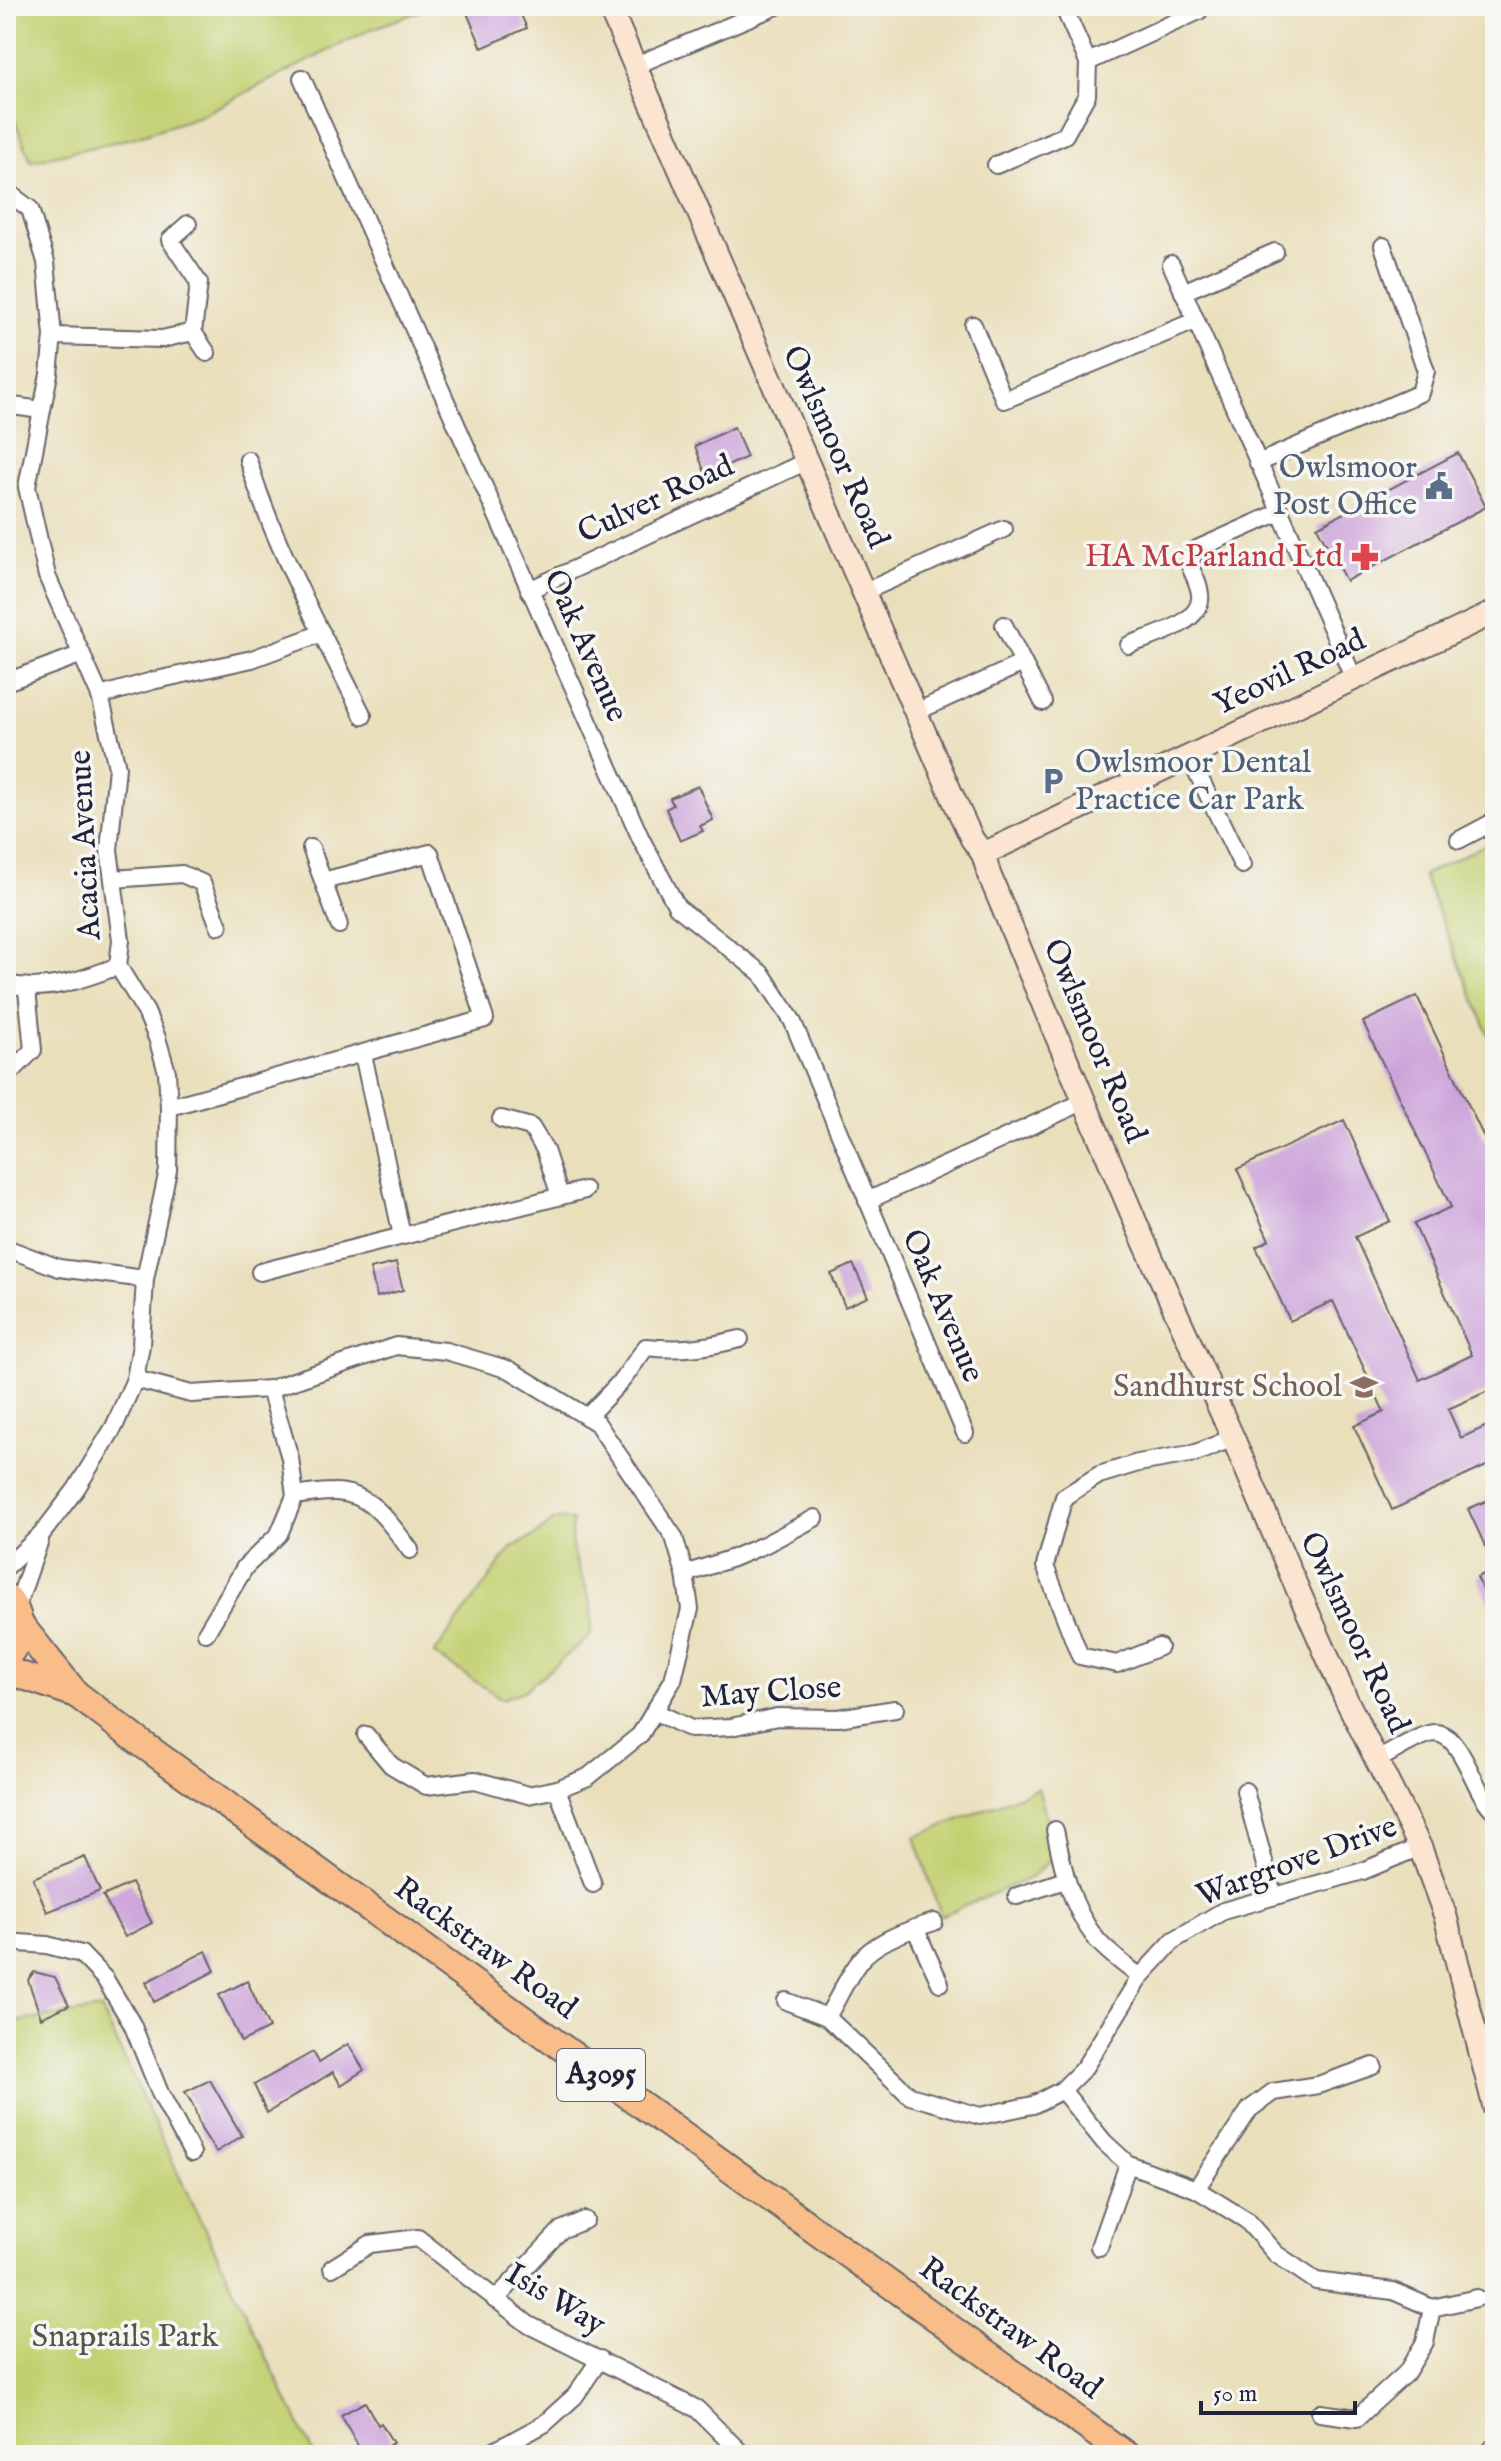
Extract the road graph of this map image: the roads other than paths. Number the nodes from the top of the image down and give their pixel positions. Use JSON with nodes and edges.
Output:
{"nodes":[{"id":1,"x":609,"y":6,"type":"edge"},
{"id":2,"x":777,"y":6,"type":"edge"},
{"id":3,"x":1063,"y":6,"type":"edge"},
{"id":4,"x":1199,"y":11,"type":"dead end"},
{"id":5,"x":1088,"y":62,"type":"junction"},
{"id":6,"x":634,"y":66,"type":"junction"},
{"id":7,"x":302,"y":78,"type":"dead end"},
{"id":8,"x":996,"y":165,"type":"dead end"},
{"id":9,"x":6,"y":191,"type":"edge"},
{"id":10,"x":188,"y":224,"type":"dead end"},
{"id":11,"x":1383,"y":246,"type":"dead end"},
{"id":12,"x":1275,"y":252,"type":"dead end"},
{"id":13,"x":1171,"y":264,"type":"dead end"},
{"id":14,"x":1183,"y":292,"type":"junction"},
{"id":15,"x":1195,"y":321,"type":"junction"},
{"id":16,"x":973,"y":325,"type":"dead end"},
{"id":17,"x":193,"y":332,"type":"junction"},
{"id":18,"x":53,"y":336,"type":"junction"},
{"id":19,"x":207,"y":353,"type":"dead end"},
{"id":20,"x":6,"y":405,"type":"edge"},
{"id":21,"x":41,"y":410,"type":"junction"},
{"id":22,"x":248,"y":460,"type":"dead end"},
{"id":23,"x":807,"y":461,"type":"junction"},
{"id":24,"x":1258,"y":463,"type":"junction"},
{"id":25,"x":1280,"y":512,"type":"junction"},
{"id":26,"x":1004,"y":529,"type":"dead end"},
{"id":27,"x":529,"y":590,"type":"junction"},
{"id":28,"x":864,"y":592,"type":"junction"},
{"id":29,"x":1493,"y":618,"type":"edge"},
{"id":30,"x":1004,"y":625,"type":"dead end"},
{"id":31,"x":322,"y":633,"type":"junction"},
{"id":32,"x":1129,"y":645,"type":"dead end"},
{"id":33,"x":82,"y":654,"type":"junction"},
{"id":34,"x":1023,"y":663,"type":"junction"},
{"id":35,"x":1354,"y":679,"type":"junction"},
{"id":36,"x":6,"y":682,"type":"edge"},
{"id":37,"x":100,"y":696,"type":"junction"},
{"id":38,"x":1043,"y":702,"type":"dead end"},
{"id":39,"x":916,"y":712,"type":"junction"},
{"id":40,"x":363,"y":716,"type":"dead end"},
{"id":41,"x":1189,"y":756,"type":"junction"},
{"id":42,"x":1495,"y":821,"type":"edge"},
{"id":43,"x":1459,"y":840,"type":"dead end"},
{"id":44,"x":311,"y":848,"type":"dead end"},
{"id":45,"x":983,"y":854,"type":"junction"},
{"id":46,"x":1242,"y":865,"type":"dead end"},
{"id":47,"x":113,"y":879,"type":"junction"},
{"id":48,"x":323,"y":881,"type":"junction"},
{"id":49,"x":339,"y":925,"type":"dead end"},
{"id":50,"x":219,"y":926,"type":"dead end"},
{"id":51,"x":118,"y":966,"type":"junction"},
{"id":52,"x":6,"y":984,"type":"edge"},
{"id":53,"x":27,"y":989,"type":"junction"},
{"id":54,"x":363,"y":1054,"type":"junction"},
{"id":55,"x":8,"y":1075,"type":"dead end"},
{"id":56,"x":1085,"y":1101,"type":"junction"},
{"id":57,"x":169,"y":1107,"type":"junction"},
{"id":58,"x":501,"y":1119,"type":"dead end"},
{"id":59,"x":585,"y":1190,"type":"dead end"},
{"id":60,"x":560,"y":1196,"type":"junction"},
{"id":61,"x":867,"y":1201,"type":"junction"},
{"id":62,"x":402,"y":1236,"type":"junction"},
{"id":63,"x":6,"y":1248,"type":"edge"},
{"id":64,"x":260,"y":1272,"type":"dead end"},
{"id":65,"x":145,"y":1279,"type":"junction"},
{"id":66,"x":740,"y":1339,"type":"dead end"},
{"id":67,"x":135,"y":1379,"type":"junction"},
{"id":68,"x":270,"y":1389,"type":"junction"},
{"id":69,"x":587,"y":1417,"type":"junction"},
{"id":70,"x":965,"y":1433,"type":"dead end"},
{"id":71,"x":1233,"y":1438,"type":"junction"},
{"id":72,"x":295,"y":1496,"type":"junction"},
{"id":73,"x":815,"y":1518,"type":"dead end"},
{"id":74,"x":41,"y":1535,"type":"junction"},
{"id":75,"x":410,"y":1550,"type":"dead end"},
{"id":76,"x":6,"y":1567,"type":"edge"},
{"id":77,"x":685,"y":1574,"type":"junction"},
{"id":78,"x":14,"y":1610,"type":"edge"},
{"id":79,"x":206,"y":1633,"type":"dead end"},
{"id":80,"x":1159,"y":1647,"type":"dead end"},
{"id":81,"x":6,"y":1657,"type":"edge"},
{"id":82,"x":6,"y":1670,"type":"edge"},
{"id":83,"x":76,"y":1694,"type":"junction"},
{"id":84,"x":895,"y":1709,"type":"dead end"},
{"id":85,"x":654,"y":1711,"type":"junction"},
{"id":86,"x":366,"y":1735,"type":"dead end"},
{"id":87,"x":1377,"y":1760,"type":"junction"},
{"id":88,"x":557,"y":1789,"type":"junction"},
{"id":89,"x":1245,"y":1791,"type":"dead end"},
{"id":90,"x":1495,"y":1811,"type":"edge"},
{"id":91,"x":1055,"y":1830,"type":"dead end"},
{"id":92,"x":1420,"y":1847,"type":"junction"},
{"id":93,"x":1065,"y":1880,"type":"junction"},
{"id":94,"x":593,"y":1884,"type":"dead end"},
{"id":95,"x":1273,"y":1895,"type":"junction"},
{"id":96,"x":1017,"y":1896,"type":"dead end"},
{"id":97,"x":934,"y":1922,"type":"dead end"},
{"id":98,"x":915,"y":1928,"type":"junction"},
{"id":99,"x":6,"y":1942,"type":"edge"},
{"id":100,"x":1140,"y":1977,"type":"junction"},
{"id":101,"x":940,"y":1983,"type":"dead end"},
{"id":102,"x":786,"y":2001,"type":"dead end"},
{"id":103,"x":827,"y":2017,"type":"junction"},
{"id":104,"x":1373,"y":2066,"type":"dead end"},
{"id":105,"x":1062,"y":2090,"type":"junction"},
{"id":106,"x":1495,"y":2109,"type":"edge"},
{"id":107,"x":192,"y":2153,"type":"dead end"},
{"id":108,"x":1128,"y":2164,"type":"junction"},
{"id":109,"x":1196,"y":2189,"type":"junction"},
{"id":110,"x":585,"y":2220,"type":"dead end"},
{"id":111,"x":1099,"y":2247,"type":"dead end"},
{"id":112,"x":332,"y":2268,"type":"dead end"},
{"id":113,"x":1477,"y":2298,"type":"dead end"},
{"id":114,"x":495,"y":2300,"type":"junction"},
{"id":115,"x":1432,"y":2308,"type":"junction"},
{"id":116,"x":600,"y":2359,"type":"junction"},
{"id":117,"x":1320,"y":2413,"type":"dead end"},
{"id":118,"x":1495,"y":2450,"type":"edge"},
{"id":119,"x":487,"y":2455,"type":"edge"},
{"id":120,"x":743,"y":2455,"type":"edge"},
{"id":121,"x":1126,"y":2455,"type":"edge"},
{"id":122,"x":1491,"y":2455,"type":"edge"}],
"edges":[{"from":1,"to":6,"type":"street","name":"Owlsmoor Road"},
{"from":2,"to":6,"type":"street"},
{"from":3,"to":5,"type":"street"},
{"from":4,"to":5,"type":"street"},
{"from":5,"to":8,"type":"street"},
{"from":6,"to":23,"type":"street","name":"Owlsmoor Road"},
{"from":7,"to":27,"type":"street","name":"Oak Avenue"},
{"from":9,"to":18,"type":"street","name":"Acacia Avenue"},
{"from":10,"to":17,"type":"street"},
{"from":11,"to":24,"type":"street"},
{"from":12,"to":14,"type":"street"},
{"from":13,"to":14,"type":"street"},
{"from":14,"to":15,"type":"street"},
{"from":15,"to":16,"type":"street"},
{"from":15,"to":24,"type":"street"},
{"from":17,"to":18,"type":"street"},
{"from":17,"to":19,"type":"street"},
{"from":18,"to":21,"type":"street","name":"Acacia Avenue"},
{"from":20,"to":21,"type":"street"},
{"from":21,"to":33,"type":"street","name":"Acacia Avenue"},
{"from":22,"to":31,"type":"street"},
{"from":23,"to":27,"type":"street","name":"Culver Road"},
{"from":23,"to":28,"type":"street","name":"Owlsmoor Road"},
{"from":24,"to":25,"type":"street"},
{"from":25,"to":32,"type":"street"},
{"from":25,"to":35,"type":"street"},
{"from":26,"to":28,"type":"street"},
{"from":27,"to":61,"type":"street","name":"Oak Avenue"},
{"from":28,"to":39,"type":"street","name":"Owlsmoor Road"},
{"from":29,"to":35,"type":"street","name":"Yeovil Road"},
{"from":30,"to":34,"type":"street"},
{"from":31,"to":37,"type":"street"},
{"from":31,"to":40,"type":"street"},
{"from":33,"to":36,"type":"street"},
{"from":33,"to":37,"type":"street","name":"Acacia Avenue"},
{"from":34,"to":38,"type":"street"},
{"from":34,"to":39,"type":"street"},
{"from":35,"to":41,"type":"street","name":"Yeovil Road"},
{"from":37,"to":47,"type":"street","name":"Acacia Avenue"},
{"from":39,"to":45,"type":"street","name":"Owlsmoor Road"},
{"from":41,"to":45,"type":"street","name":"Yeovil Road"},
{"from":41,"to":46,"type":"street"},
{"from":42,"to":43,"type":"street"},
{"from":44,"to":48,"type":"street"},
{"from":45,"to":56,"type":"street","name":"Owlsmoor Road"},
{"from":47,"to":50,"type":"street"},
{"from":47,"to":51,"type":"street","name":"Acacia Avenue"},
{"from":48,"to":49,"type":"street"},
{"from":48,"to":54,"type":"street"},
{"from":51,"to":53,"type":"street"},
{"from":51,"to":57,"type":"street","name":"Acacia Avenue"},
{"from":52,"to":53,"type":"street"},
{"from":53,"to":55,"type":"street"},
{"from":54,"to":57,"type":"street"},
{"from":54,"to":62,"type":"street"},
{"from":56,"to":61,"type":"street","name":"Oak Avenue"},
{"from":56,"to":71,"type":"street","name":"Owlsmoor Road"},
{"from":57,"to":65,"type":"street","name":"Acacia Avenue"},
{"from":58,"to":60,"type":"street"},
{"from":59,"to":60,"type":"street"},
{"from":60,"to":62,"type":"street"},
{"from":61,"to":70,"type":"street","name":"Oak Avenue"},
{"from":62,"to":64,"type":"street"},
{"from":63,"to":65,"type":"street"},
{"from":65,"to":67,"type":"street","name":"Acacia Avenue"},
{"from":66,"to":69,"type":"street"},
{"from":67,"to":68,"type":"street"},
{"from":67,"to":74,"type":"street","name":"Acacia Avenue"},
{"from":68,"to":69,"type":"street"},
{"from":68,"to":72,"type":"street"},
{"from":69,"to":77,"type":"street"},
{"from":71,"to":80,"type":"street"},
{"from":71,"to":87,"type":"street","name":"Owlsmoor Road"},
{"from":72,"to":75,"type":"street"},
{"from":72,"to":79,"type":"street"},
{"from":73,"to":77,"type":"street"},
{"from":74,"to":76,"type":"street","name":"Acacia Avenue"},
{"from":74,"to":78,"type":"street","name":"Acacia Avenue"},
{"from":77,"to":85,"type":"street"},
{"from":78,"to":81,"type":"main road"},
{"from":78,"to":83,"type":"main road","name":"Rackstraw Road","number":"A3095"},
{"from":82,"to":83,"type":"main road","name":"Rackstraw Road","number":"A3095"},
{"from":83,"to":121,"type":"main road","name":"Rackstraw Road","number":"A3095"},
{"from":84,"to":85,"type":"street","name":"May Close"},
{"from":85,"to":88,"type":"street"},
{"from":86,"to":88,"type":"street"},
{"from":87,"to":90,"type":"street"},
{"from":87,"to":92,"type":"street","name":"Owlsmoor Road"},
{"from":88,"to":94,"type":"street"},
{"from":89,"to":95,"type":"street"},
{"from":91,"to":93,"type":"street"},
{"from":92,"to":95,"type":"street","name":"Wargrove Drive"},
{"from":92,"to":106,"type":"street","name":"Owlsmoor Road"},
{"from":93,"to":96,"type":"street"},
{"from":93,"to":100,"type":"street"},
{"from":95,"to":100,"type":"street","name":"Wargrove Drive"},
{"from":97,"to":98,"type":"street"},
{"from":98,"to":101,"type":"street"},
{"from":98,"to":103,"type":"street"},
{"from":99,"to":107,"type":"street"},
{"from":100,"to":105,"type":"street","name":"Wargrove Drive"},
{"from":102,"to":103,"type":"street","name":"Wargrove Drive"},
{"from":103,"to":105,"type":"street","name":"Wargrove Drive"},
{"from":104,"to":109,"type":"street"},
{"from":105,"to":108,"type":"street"},
{"from":108,"to":109,"type":"street"},
{"from":108,"to":111,"type":"street"},
{"from":109,"to":115,"type":"street"},
{"from":110,"to":114,"type":"street"},
{"from":112,"to":114,"type":"street","name":"Isis Way"},
{"from":113,"to":115,"type":"street"},
{"from":114,"to":116,"type":"street","name":"Isis Way"},
{"from":115,"to":117,"type":"street"},
{"from":116,"to":119,"type":"street"},
{"from":116,"to":120,"type":"street","name":"Isis Way"},
{"from":118,"to":122,"type":"street"}]}
